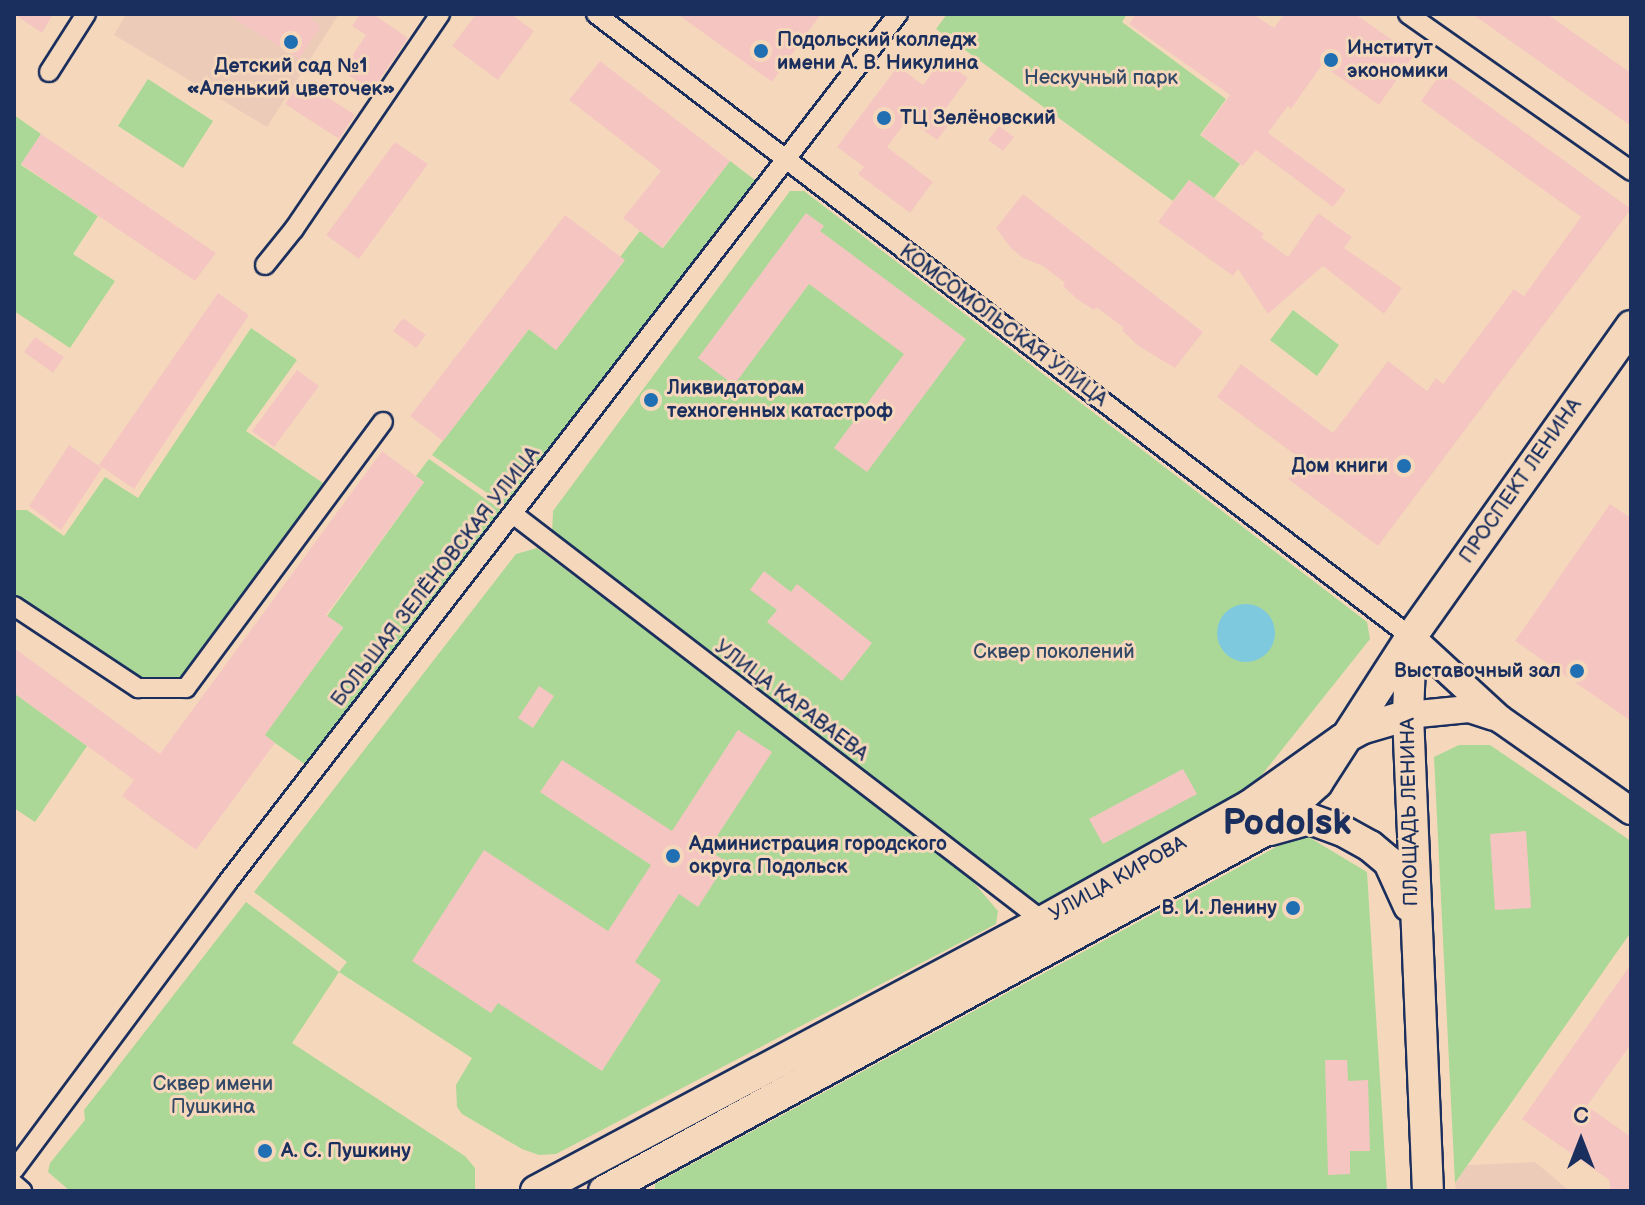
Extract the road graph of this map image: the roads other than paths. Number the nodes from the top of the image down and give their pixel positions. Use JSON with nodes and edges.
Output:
{"nodes":[{"id":1,"x":86,"y":14,"type":"edge"},
{"id":2,"x":440,"y":14,"type":"edge"},
{"id":3,"x":596,"y":14,"type":"edge"},
{"id":4,"x":898,"y":14,"type":"edge"},
{"id":5,"x":1408,"y":14,"type":"edge"},
{"id":6,"x":49,"y":72,"type":"dead end"},
{"id":7,"x":785,"y":159,"type":"junction"},
{"id":8,"x":1631,"y":171,"type":"edge"},
{"id":9,"x":265,"y":265,"type":"dead end"},
{"id":10,"x":1631,"y":326,"type":"edge"},
{"id":11,"x":383,"y":422,"type":"dead end"},
{"id":12,"x":513,"y":514,"type":"junction"},
{"id":13,"x":14,"y":606,"type":"edge"},
{"id":14,"x":1411,"y":637,"type":"junction"},
{"id":15,"x":1408,"y":715,"type":"junction"},
{"id":16,"x":1500,"y":719,"type":"junction"},
{"id":17,"x":1343,"y":739,"type":"junction"},
{"id":18,"x":1631,"y":811,"type":"edge"},
{"id":19,"x":1264,"y":831,"type":"junction"},
{"id":20,"x":1414,"y":916,"type":"junction"},
{"id":21,"x":1043,"y":921,"type":"junction"},
{"id":22,"x":14,"y":1170,"type":"edge"},
{"id":23,"x":14,"y":1184,"type":"edge"},
{"id":24,"x":552,"y":1188,"type":"edge"},
{"id":25,"x":22,"y":1191,"type":"edge"},
{"id":26,"x":604,"y":1191,"type":"edge"},
{"id":27,"x":1428,"y":1191,"type":"edge"}],
"edges":[{"from":1,"to":6,"type":"street"},
{"from":2,"to":9,"type":"street"},
{"from":3,"to":7,"type":"street","name":"КОМСОМОЛЬСКАЯ УЛИЦА"},
{"from":4,"to":7,"type":"street","name":"БОЛЬШАЯ ЗЕЛЁНОВСКАЯ УЛИЦА"},
{"from":5,"to":8,"type":"street"},
{"from":7,"to":12,"type":"street","name":"БОЛЬШАЯ ЗЕЛЁНОВСКАЯ УЛИЦА"},
{"from":7,"to":14,"type":"street","name":"КОМСОМОЛЬСКАЯ УЛИЦА"},
{"from":10,"to":14,"type":"main road","name":"ПРОСПЕКТ ЛЕНИНА"},
{"from":11,"to":13,"type":"street"},
{"from":12,"to":21,"type":"street","name":"УЛИЦА КАРАВАЕВА"},
{"from":12,"to":22,"type":"street","name":"БОЛЬШАЯ ЗЕЛЁНОВСКАЯ УЛИЦА"},
{"from":14,"to":15,"type":"main road","name":"ПЛОЩАДЬ ЛЕНИНА"},
{"from":14,"to":16,"type":"main road"},
{"from":14,"to":17,"type":"main road"},
{"from":15,"to":16,"type":"main road"},
{"from":15,"to":17,"type":"main road"},
{"from":15,"to":20,"type":"main road","name":"ПЛОЩАДЬ ЛЕНИНА"},
{"from":16,"to":18,"type":"main road"},
{"from":17,"to":19,"type":"main road","name":"УЛИЦА КИРОВА"},
{"from":17,"to":21,"type":"main road","name":"УЛИЦА КИРОВА"},
{"from":19,"to":20,"type":"main road","name":"ПЛОЩАДЬ ЛЕНИНА"},
{"from":19,"to":26,"type":"main road","name":"УЛИЦА КИРОВА"},
{"from":20,"to":27,"type":"main road"},
{"from":21,"to":24,"type":"main road","name":"УЛИЦА КИРОВА"},
{"from":23,"to":25,"type":"street"}]}
